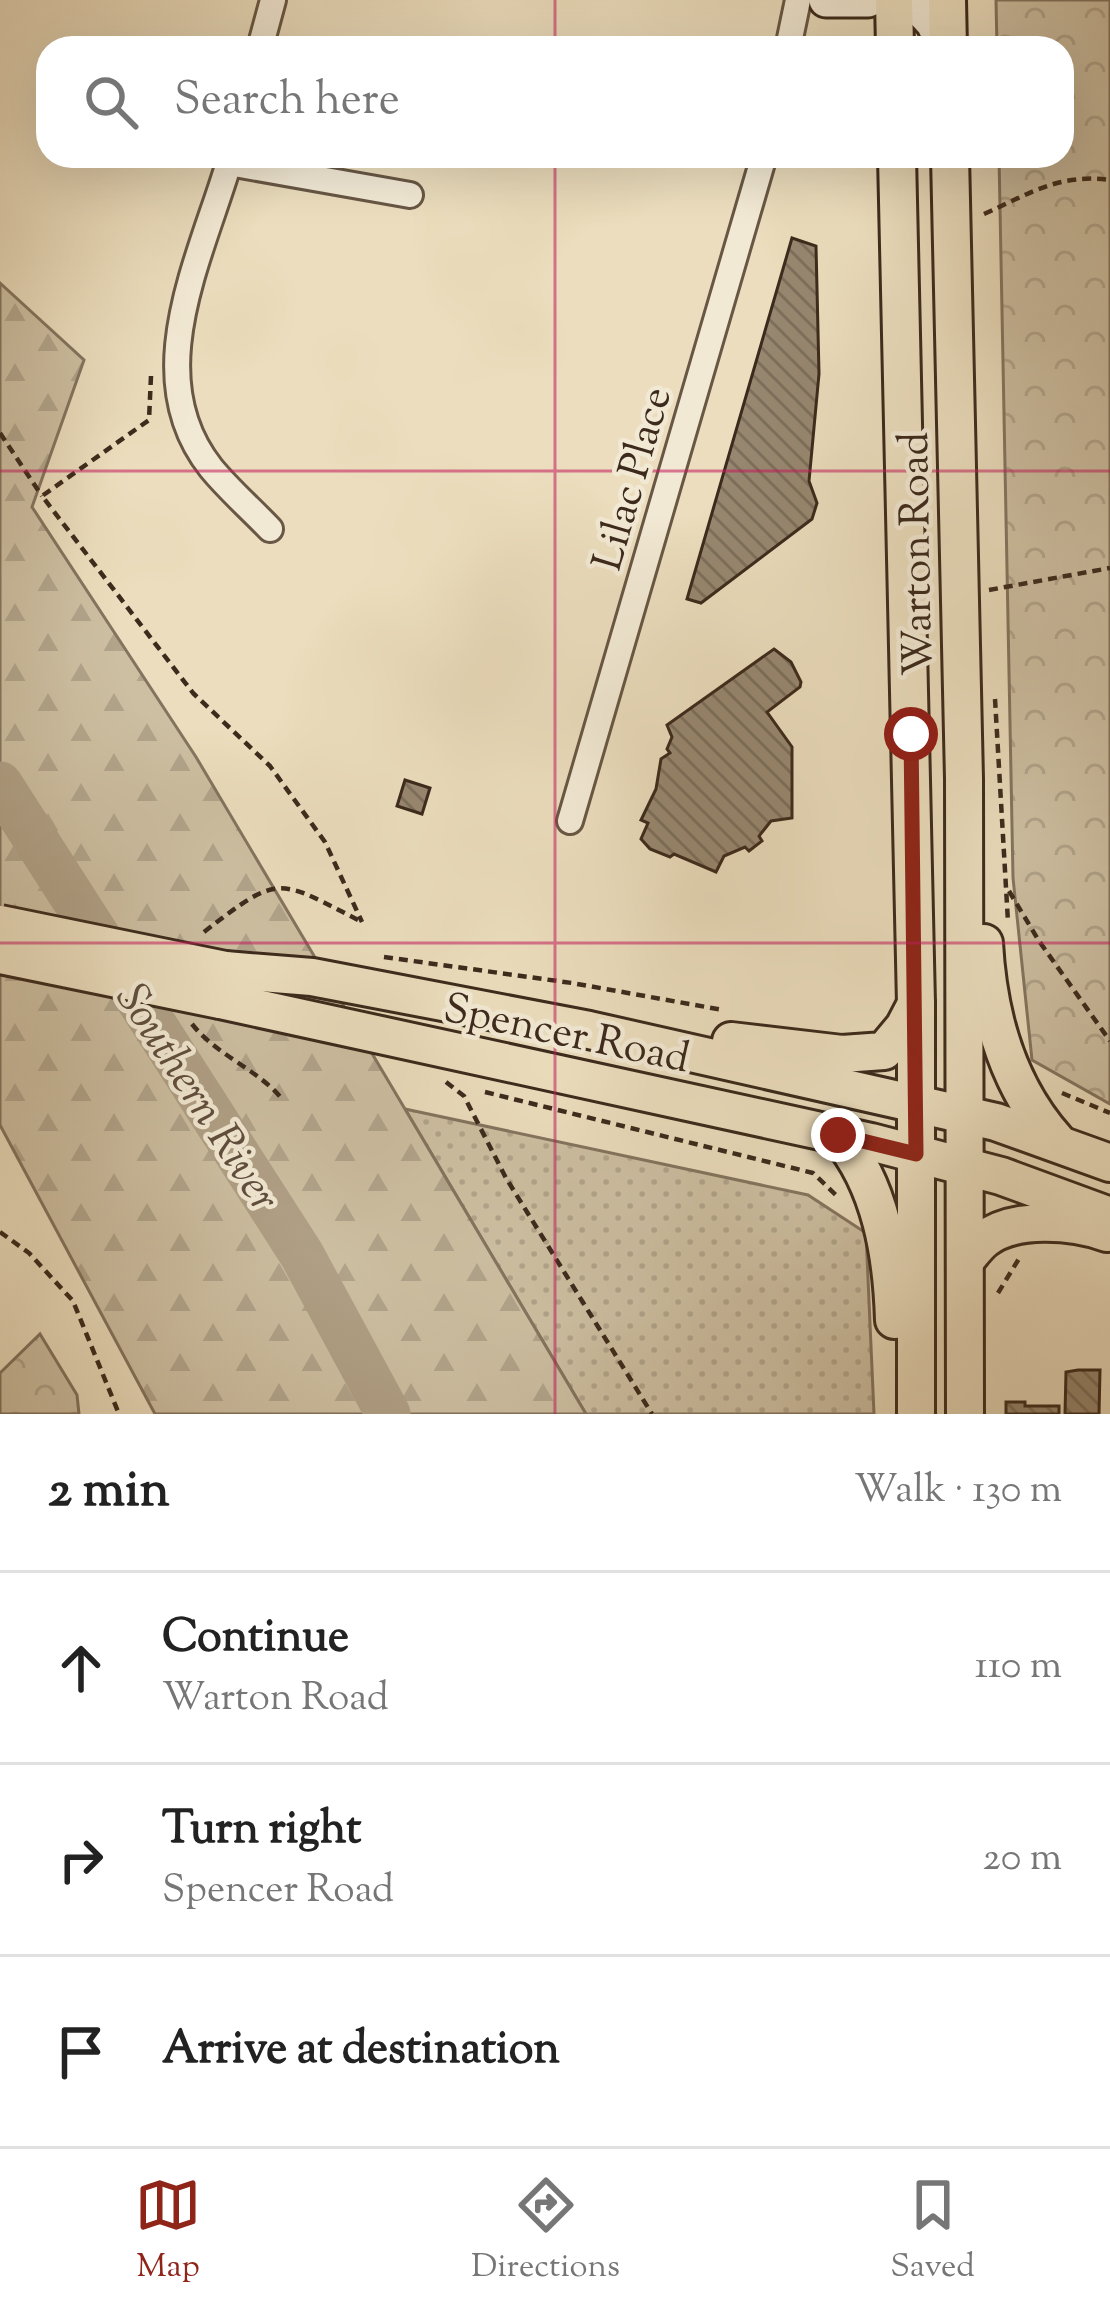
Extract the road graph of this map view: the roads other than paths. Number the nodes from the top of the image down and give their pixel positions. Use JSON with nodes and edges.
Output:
{"nodes":[{"id":1,"x":273,"y":0,"type":"edge"},
{"id":2,"x":798,"y":0,"type":"edge"},
{"id":3,"x":826,"y":0,"type":"edge"},
{"id":4,"x":868,"y":0,"type":"edge"},
{"id":5,"x":894,"y":0,"type":"edge"},
{"id":6,"x":912,"y":0,"type":"edge"},
{"id":7,"x":947,"y":0,"type":"edge"},
{"id":8,"x":263,"y":36,"type":"edge"},
{"id":9,"x":790,"y":36,"type":"edge"},
{"id":10,"x":895,"y":36,"type":"edge"},
{"id":11,"x":940,"y":36,"type":"edge"},
{"id":12,"x":947,"y":36,"type":"edge"},
{"id":13,"x":227,"y":168,"type":"edge"},
{"id":14,"x":275,"y":168,"type":"edge"},
{"id":15,"x":760,"y":168,"type":"edge"},
{"id":16,"x":897,"y":168,"type":"edge"},
{"id":17,"x":922,"y":168,"type":"edge"},
{"id":18,"x":950,"y":168,"type":"edge"},
{"id":19,"x":410,"y":195,"type":"dead end"},
{"id":20,"x":899,"y":264,"type":"junction"},
{"id":21,"x":954,"y":332,"type":"junction"},
{"id":22,"x":907,"y":516,"type":"junction"},
{"id":23,"x":270,"y":529,"type":"dead end"},
{"id":24,"x":964,"y":779,"type":"junction"},
{"id":25,"x":570,"y":821,"type":"dead end"},
{"id":26,"x":0,"y":925,"type":"edge"},
{"id":27,"x":0,"y":955,"type":"edge"},
{"id":28,"x":211,"y":996,"type":"junction"},
{"id":29,"x":916,"y":1004,"type":"junction"},
{"id":30,"x":490,"y":1011,"type":"junction"},
{"id":31,"x":916,"y":1103,"type":"junction"},
{"id":32,"x":965,"y":1115,"type":"junction"},
{"id":33,"x":838,"y":1135,"type":"junction"},
{"id":34,"x":1062,"y":1147,"type":"junction"},
{"id":35,"x":916,"y":1154,"type":"junction"},
{"id":36,"x":1110,"y":1163,"type":"edge"},
{"id":37,"x":965,"y":1167,"type":"junction"},
{"id":38,"x":1110,"y":1216,"type":"edge"},
{"id":39,"x":1110,"y":1234,"type":"edge"},
{"id":40,"x":965,"y":1261,"type":"junction"},
{"id":41,"x":898,"y":1414,"type":"edge"},
{"id":42,"x":916,"y":1414,"type":"edge"},
{"id":43,"x":965,"y":1414,"type":"edge"}],
"edges":[{"from":1,"to":8,"type":"street"},
{"from":2,"to":9,"type":"street"},
{"from":3,"to":4,"type":"street"},
{"from":5,"to":10,"type":"main road"},
{"from":6,"to":11,"type":"street"},
{"from":7,"to":12,"type":"main road"},
{"from":13,"to":23,"type":"street"},
{"from":14,"to":19,"type":"street"},
{"from":15,"to":25,"type":"street","name":"Lilac Place"},
{"from":16,"to":20,"type":"main road","name":"Warton Road"},
{"from":17,"to":20,"type":"main road"},
{"from":18,"to":21,"type":"main road","name":"Warton Road"},
{"from":20,"to":22,"type":"main road","name":"Warton Road"},
{"from":21,"to":22,"type":"main road"},
{"from":21,"to":24,"type":"main road","name":"Warton Road"},
{"from":22,"to":29,"type":"main road","name":"Warton Road"},
{"from":24,"to":32,"type":"main road","name":"Warton Road"},
{"from":24,"to":34,"type":"main road"},
{"from":26,"to":28,"type":"main road","name":"Spencer Road","bridge":true},
{"from":27,"to":28,"type":"main road","name":"Spencer Road","bridge":true},
{"from":28,"to":30,"type":"main road","name":"Spencer Road"},
{"from":28,"to":33,"type":"main road","name":"Spencer Road"},
{"from":29,"to":30,"type":"main road"},
{"from":29,"to":31,"type":"main road","name":"Warton Road"},
{"from":30,"to":31,"type":"main road","name":"Spencer Road"},
{"from":31,"to":32,"type":"main road","name":"Spencer Road"},
{"from":31,"to":35,"type":"main road","name":"Warton Road"},
{"from":32,"to":34,"type":"main road","name":"Spencer Road"},
{"from":32,"to":37,"type":"main road","name":"Warton Road"},
{"from":33,"to":35,"type":"main road","name":"Spencer Road"},
{"from":33,"to":41,"type":"main road"},
{"from":34,"to":36,"type":"main road","name":"Spencer Road"},
{"from":35,"to":37,"type":"main road","name":"Spencer Road"},
{"from":35,"to":42,"type":"main road","name":"Warton Road"},
{"from":37,"to":38,"type":"main road","name":"Spencer Road"},
{"from":37,"to":40,"type":"main road","name":"Warton Road"},
{"from":39,"to":40,"type":"main road"},
{"from":40,"to":43,"type":"main road","name":"Warton Road"}]}
